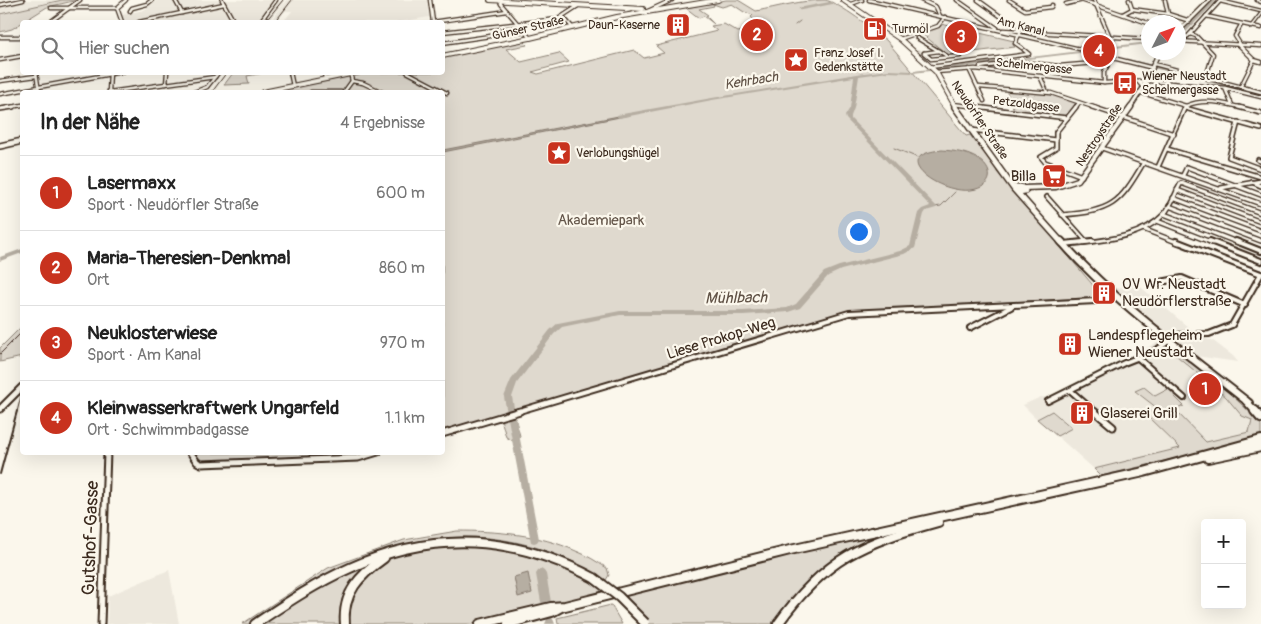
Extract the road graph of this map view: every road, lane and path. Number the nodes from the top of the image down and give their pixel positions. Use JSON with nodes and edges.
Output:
{"nodes":[{"id":1,"x":23,"y":0,"type":"edge"},
{"id":2,"x":80,"y":0,"type":"edge"},
{"id":3,"x":126,"y":0,"type":"edge"},
{"id":4,"x":152,"y":0,"type":"edge"},
{"id":5,"x":175,"y":0,"type":"edge"},
{"id":6,"x":222,"y":0,"type":"edge"},
{"id":7,"x":276,"y":0,"type":"edge"},
{"id":8,"x":430,"y":0,"type":"edge"},
{"id":9,"x":490,"y":0,"type":"edge"},
{"id":10,"x":500,"y":0,"type":"edge"},
{"id":11,"x":539,"y":0,"type":"edge"},
{"id":12,"x":672,"y":0,"type":"edge"},
{"id":13,"x":718,"y":0,"type":"edge"},
{"id":14,"x":843,"y":0,"type":"edge"},
{"id":15,"x":862,"y":0,"type":"edge"},
{"id":16,"x":869,"y":0,"type":"edge"},
{"id":17,"x":921,"y":0,"type":"edge"},
{"id":18,"x":958,"y":0,"type":"edge"},
{"id":19,"x":978,"y":0,"type":"edge"},
{"id":20,"x":1008,"y":0,"type":"edge"},
{"id":21,"x":1082,"y":0,"type":"edge"},
{"id":22,"x":1094,"y":0,"type":"edge"},
{"id":23,"x":1129,"y":0,"type":"edge"},
{"id":24,"x":1165,"y":0,"type":"edge"},
{"id":25,"x":1210,"y":0,"type":"edge"},
{"id":26,"x":1220,"y":0,"type":"edge"},
{"id":27,"x":1257,"y":0,"type":"edge"},
{"id":28,"x":516,"y":1,"type":"edge"},
{"id":29,"x":603,"y":2,"type":"edge"},
{"id":30,"x":1261,"y":2,"type":"edge"},
{"id":31,"x":533,"y":3,"type":"junction"},
{"id":32,"x":224,"y":4,"type":"junction"},
{"id":33,"x":850,"y":4,"type":"junction"},
{"id":34,"x":1066,"y":4,"type":"dead end"},
{"id":35,"x":0,"y":5,"type":"edge"},
{"id":36,"x":1097,"y":5,"type":"junction"},
{"id":37,"x":578,"y":6,"type":"junction"},
{"id":38,"x":687,"y":6,"type":"junction"},
{"id":39,"x":1052,"y":6,"type":"dead end"},
{"id":40,"x":589,"y":7,"type":"junction"},
{"id":41,"x":599,"y":7,"type":"junction"},
{"id":42,"x":657,"y":7,"type":"junction"},
{"id":43,"x":51,"y":8,"type":"dead end"},
{"id":44,"x":69,"y":8,"type":"junction"},
{"id":45,"x":117,"y":8,"type":"junction"},
{"id":46,"x":608,"y":8,"type":"junction"},
{"id":47,"x":1132,"y":9,"type":"junction"},
{"id":48,"x":130,"y":11,"type":"dead end"},
{"id":49,"x":507,"y":11,"type":"junction"},
{"id":50,"x":621,"y":11,"type":"junction"},
{"id":51,"x":638,"y":11,"type":"junction"},
{"id":52,"x":644,"y":11,"type":"junction"},
{"id":53,"x":1261,"y":12,"type":"edge"},
{"id":54,"x":182,"y":13,"type":"junction"},
{"id":55,"x":1123,"y":14,"type":"junction"},
{"id":56,"x":1168,"y":14,"type":"junction"},
{"id":57,"x":166,"y":16,"type":"junction"},
{"id":58,"x":940,"y":16,"type":"junction"},
{"id":59,"x":1206,"y":16,"type":"junction"},
{"id":60,"x":563,"y":17,"type":"junction"},
{"id":61,"x":617,"y":17,"type":"junction"},
{"id":62,"x":944,"y":17,"type":"junction"},
{"id":63,"x":53,"y":20,"type":"edge"},
{"id":64,"x":121,"y":20,"type":"edge"},
{"id":65,"x":148,"y":20,"type":"edge"},
{"id":66,"x":168,"y":20,"type":"edge"},
{"id":67,"x":233,"y":20,"type":"edge"},
{"id":68,"x":261,"y":20,"type":"edge"},
{"id":69,"x":433,"y":20,"type":"edge"},
{"id":70,"x":445,"y":20,"type":"edge"},
{"id":71,"x":1141,"y":20,"type":"edge"},
{"id":72,"x":1190,"y":21,"type":"junction"},
{"id":73,"x":518,"y":24,"type":"junction"},
{"id":74,"x":1186,"y":25,"type":"edge"},
{"id":75,"x":1241,"y":25,"type":"junction"},
{"id":76,"x":1251,"y":27,"type":"junction"},
{"id":77,"x":573,"y":28,"type":"junction"},
{"id":78,"x":1261,"y":28,"type":"edge"},
{"id":79,"x":998,"y":30,"type":"junction"},
{"id":80,"x":524,"y":31,"type":"junction"},
{"id":81,"x":1022,"y":31,"type":"junction"},
{"id":82,"x":445,"y":32,"type":"edge"},
{"id":83,"x":1190,"y":34,"type":"junction"},
{"id":84,"x":1019,"y":35,"type":"junction"},
{"id":85,"x":0,"y":37,"type":"edge"},
{"id":86,"x":20,"y":37,"type":"edge"},
{"id":87,"x":1110,"y":37,"type":"junction"},
{"id":88,"x":1186,"y":37,"type":"edge"},
{"id":89,"x":530,"y":38,"type":"junction"},
{"id":90,"x":916,"y":38,"type":"dead end"},
{"id":91,"x":900,"y":39,"type":"junction"},
{"id":92,"x":1141,"y":39,"type":"edge"},
{"id":93,"x":445,"y":43,"type":"edge"},
{"id":94,"x":1186,"y":43,"type":"edge"},
{"id":95,"x":1202,"y":43,"type":"junction"},
{"id":96,"x":1240,"y":45,"type":"junction"},
{"id":97,"x":1261,"y":46,"type":"edge"},
{"id":98,"x":936,"y":49,"type":"junction"},
{"id":99,"x":1080,"y":49,"type":"dead end"},
{"id":100,"x":917,"y":51,"type":"junction"},
{"id":101,"x":939,"y":51,"type":"junction"},
{"id":102,"x":20,"y":56,"type":"edge"},
{"id":103,"x":445,"y":56,"type":"edge"},
{"id":104,"x":960,"y":56,"type":"dead end"},
{"id":105,"x":947,"y":57,"type":"junction"},
{"id":106,"x":1109,"y":57,"type":"dead end"},
{"id":107,"x":0,"y":60,"type":"edge"},
{"id":108,"x":1156,"y":60,"type":"edge"},
{"id":109,"x":1254,"y":60,"type":"junction"},
{"id":110,"x":1261,"y":62,"type":"edge"},
{"id":111,"x":1153,"y":66,"type":"junction"},
{"id":112,"x":969,"y":69,"type":"junction"},
{"id":113,"x":979,"y":69,"type":"junction"},
{"id":114,"x":933,"y":70,"type":"junction"},
{"id":115,"x":27,"y":75,"type":"edge"},
{"id":116,"x":36,"y":75,"type":"edge"},
{"id":117,"x":106,"y":75,"type":"edge"},
{"id":118,"x":111,"y":75,"type":"edge"},
{"id":119,"x":167,"y":75,"type":"edge"},
{"id":120,"x":291,"y":75,"type":"edge"},
{"id":121,"x":324,"y":75,"type":"edge"},
{"id":122,"x":342,"y":75,"type":"edge"},
{"id":123,"x":350,"y":75,"type":"edge"},
{"id":124,"x":413,"y":75,"type":"edge"},
{"id":125,"x":1040,"y":76,"type":"junction"},
{"id":126,"x":215,"y":77,"type":"joint"},
{"id":127,"x":1206,"y":77,"type":"junction"},
{"id":128,"x":325,"y":79,"type":"junction"},
{"id":129,"x":0,"y":81,"type":"edge"},
{"id":130,"x":352,"y":81,"type":"junction"},
{"id":131,"x":1104,"y":83,"type":"junction"},
{"id":132,"x":1144,"y":83,"type":"junction"},
{"id":133,"x":166,"y":84,"type":"junction"},
{"id":134,"x":293,"y":86,"type":"junction"},
{"id":135,"x":1241,"y":86,"type":"junction"},
{"id":136,"x":979,"y":87,"type":"junction"},
{"id":137,"x":38,"y":88,"type":"junction"},
{"id":138,"x":1225,"y":88,"type":"junction"},
{"id":139,"x":25,"y":90,"type":"edge"},
{"id":140,"x":109,"y":90,"type":"edge"},
{"id":141,"x":123,"y":90,"type":"edge"},
{"id":142,"x":199,"y":90,"type":"edge"},
{"id":143,"x":274,"y":90,"type":"edge"},
{"id":144,"x":345,"y":90,"type":"edge"},
{"id":145,"x":379,"y":90,"type":"edge"},
{"id":146,"x":441,"y":90,"type":"edge"},
{"id":147,"x":20,"y":91,"type":"edge"},
{"id":148,"x":1047,"y":92,"type":"junction"},
{"id":149,"x":1139,"y":92,"type":"junction"},
{"id":150,"x":1261,"y":92,"type":"edge"},
{"id":151,"x":0,"y":94,"type":"edge"},
{"id":152,"x":1261,"y":97,"type":"edge"},
{"id":153,"x":984,"y":101,"type":"dead end"},
{"id":154,"x":1079,"y":102,"type":"junction"},
{"id":155,"x":953,"y":104,"type":"junction"},
{"id":156,"x":1232,"y":105,"type":"junction"},
{"id":157,"x":20,"y":106,"type":"edge"},
{"id":158,"x":1185,"y":107,"type":"junction"},
{"id":159,"x":0,"y":109,"type":"edge"},
{"id":160,"x":1261,"y":113,"type":"edge"},
{"id":161,"x":1067,"y":118,"type":"junction"},
{"id":162,"x":1122,"y":118,"type":"junction"},
{"id":163,"x":1238,"y":122,"type":"junction"},
{"id":164,"x":1261,"y":129,"type":"edge"},
{"id":165,"x":971,"y":130,"type":"junction"},
{"id":166,"x":1174,"y":134,"type":"junction"},
{"id":167,"x":1056,"y":140,"type":"junction"},
{"id":168,"x":20,"y":141,"type":"edge"},
{"id":169,"x":0,"y":146,"type":"edge"},
{"id":170,"x":1102,"y":148,"type":"junction"},
{"id":171,"x":1168,"y":149,"type":"junction"},
{"id":172,"x":1230,"y":154,"type":"joint"},
{"id":173,"x":1144,"y":162,"type":"junction"},
{"id":174,"x":1158,"y":167,"type":"junction"},
{"id":175,"x":1261,"y":169,"type":"edge"},
{"id":176,"x":1183,"y":175,"type":"junction"},
{"id":177,"x":1082,"y":176,"type":"junction"},
{"id":178,"x":1261,"y":177,"type":"edge"},
{"id":179,"x":1261,"y":181,"type":"edge"},
{"id":180,"x":1252,"y":182,"type":"junction"},
{"id":181,"x":1181,"y":183,"type":"joint"},
{"id":182,"x":1236,"y":184,"type":"junction"},
{"id":183,"x":1261,"y":186,"type":"edge"},
{"id":184,"x":1221,"y":188,"type":"junction"},
{"id":185,"x":1020,"y":189,"type":"junction"},
{"id":186,"x":1177,"y":190,"type":"junction"},
{"id":187,"x":1261,"y":195,"type":"edge"},
{"id":188,"x":1047,"y":197,"type":"dead end"},
{"id":189,"x":1173,"y":198,"type":"junction"},
{"id":190,"x":1261,"y":204,"type":"edge"},
{"id":191,"x":1169,"y":206,"type":"junction"},
{"id":192,"x":1261,"y":213,"type":"edge"},
{"id":193,"x":1062,"y":214,"type":"junction"},
{"id":194,"x":1164,"y":214,"type":"junction"},
{"id":195,"x":1157,"y":221,"type":"junction"},
{"id":196,"x":1261,"y":222,"type":"edge"},
{"id":197,"x":1143,"y":229,"type":"junction"},
{"id":198,"x":1261,"y":231,"type":"edge"},
{"id":199,"x":1086,"y":241,"type":"junction"},
{"id":200,"x":1261,"y":241,"type":"edge"},
{"id":201,"x":1062,"y":244,"type":"junction"},
{"id":202,"x":1261,"y":251,"type":"edge"},
{"id":203,"x":1261,"y":261,"type":"edge"},
{"id":204,"x":1261,"y":274,"type":"edge"},
{"id":205,"x":1150,"y":284,"type":"dead end"},
{"id":206,"x":1118,"y":297,"type":"junction"},
{"id":207,"x":1245,"y":305,"type":"junction"},
{"id":208,"x":1013,"y":306,"type":"junction"},
{"id":209,"x":970,"y":328,"type":"dead end"},
{"id":210,"x":1170,"y":340,"type":"junction"},
{"id":211,"x":1138,"y":358,"type":"junction"},
{"id":212,"x":20,"y":389,"type":"edge"},
{"id":213,"x":1071,"y":391,"type":"junction"},
{"id":214,"x":1184,"y":398,"type":"dead end"},
{"id":215,"x":1048,"y":401,"type":"dead end"},
{"id":216,"x":1246,"y":401,"type":"junction"},
{"id":217,"x":0,"y":409,"type":"edge"},
{"id":218,"x":1261,"y":414,"type":"edge"},
{"id":219,"x":1261,"y":418,"type":"edge"},
{"id":220,"x":1113,"y":427,"type":"dead end"},
{"id":221,"x":445,"y":433,"type":"edge"},
{"id":222,"x":1261,"y":440,"type":"edge"},
{"id":223,"x":1261,"y":447,"type":"edge"},
{"id":224,"x":107,"y":455,"type":"edge"},
{"id":225,"x":192,"y":455,"type":"edge"},
{"id":226,"x":368,"y":455,"type":"edge"},
{"id":227,"x":1189,"y":461,"type":"junction"},
{"id":228,"x":1022,"y":500,"type":"junction"},
{"id":229,"x":392,"y":554,"type":"junction"},
{"id":230,"x":509,"y":620,"type":"edge"},
{"id":231,"x":102,"y":624,"type":"edge"},
{"id":232,"x":255,"y":624,"type":"edge"},
{"id":233,"x":345,"y":624,"type":"edge"},
{"id":234,"x":480,"y":624,"type":"edge"},
{"id":235,"x":484,"y":624,"type":"edge"},
{"id":236,"x":645,"y":624,"type":"edge"},
{"id":237,"x":778,"y":624,"type":"edge"}],
"edges":[{"from":1,"to":35,"type":"street"},
{"from":2,"to":44,"type":"street"},
{"from":3,"to":45,"type":"street"},
{"from":4,"to":48,"type":"street"},
{"from":5,"to":54,"type":"street"},
{"from":6,"to":32,"type":"street"},
{"from":7,"to":68,"type":"street"},
{"from":8,"to":69,"type":"street"},
{"from":9,"to":10,"type":"main road"},
{"from":10,"to":28,"type":"main road"},
{"from":10,"to":49,"type":"street"},
{"from":11,"to":31,"type":"street"},
{"from":12,"to":42,"type":"street"},
{"from":13,"to":38,"type":"main road"},
{"from":14,"to":33,"type":"main road","name":"Neudörfler Straße"},
{"from":15,"to":33,"type":"street"},
{"from":16,"to":58,"type":"street","name":"Am Kanal"},
{"from":17,"to":58,"type":"street"},
{"from":18,"to":79,"type":"street"},
{"from":19,"to":81,"type":"street"},
{"from":20,"to":39,"type":"street"},
{"from":21,"to":34,"type":"street"},
{"from":21,"to":36,"type":"street"},
{"from":22,"to":36,"type":"street"},
{"from":23,"to":47,"type":"street"},
{"from":24,"to":56,"type":"street"},
{"from":25,"to":72,"type":"street"},
{"from":26,"to":53,"type":"street"},
{"from":26,"to":59,"type":"street"},
{"from":27,"to":30,"type":"street"},
{"from":28,"to":31,"type":"main road"},
{"from":29,"to":41,"type":"main road"},
{"from":29,"to":46,"type":"main road"},
{"from":31,"to":37,"type":"main road"},
{"from":32,"to":54,"type":"street"},
{"from":32,"to":67,"type":"street"},
{"from":33,"to":91,"type":"main road","name":"Neudörfler Straße"},
{"from":36,"to":55,"type":"street"},
{"from":36,"to":87,"type":"street"},
{"from":37,"to":40,"type":"main road"},
{"from":37,"to":60,"type":"street"},
{"from":38,"to":42,"type":"main road"},
{"from":38,"to":52,"type":"main road"},
{"from":40,"to":41,"type":"main road"},
{"from":40,"to":46,"type":"main road"},
{"from":41,"to":46,"type":"main road"},
{"from":42,"to":52,"type":"main road"},
{"from":43,"to":44,"type":"street"},
{"from":44,"to":45,"type":"street"},
{"from":44,"to":63,"type":"street"},
{"from":45,"to":64,"type":"street"},
{"from":46,"to":50,"type":"main road"},
{"from":47,"to":55,"type":"street"},
{"from":47,"to":56,"type":"street"},
{"from":49,"to":70,"type":"street"},
{"from":49,"to":73,"type":"street"},
{"from":50,"to":51,"type":"main road"},
{"from":50,"to":51,"type":"main road"},
{"from":50,"to":61,"type":"main road"},
{"from":51,"to":52,"type":"main road"},
{"from":51,"to":61,"type":"main road"},
{"from":53,"to":76,"type":"street"},
{"from":54,"to":57,"type":"street"},
{"from":55,"to":71,"type":"street"},
{"from":56,"to":72,"type":"street"},
{"from":57,"to":65,"type":"street"},
{"from":57,"to":66,"type":"street"},
{"from":58,"to":62,"type":"street","name":"Am Kanal"},
{"from":59,"to":75,"type":"street"},
{"from":59,"to":83,"type":"street"},
{"from":60,"to":73,"type":"street"},
{"from":60,"to":77,"type":"street"},
{"from":61,"to":77,"type":"main road","name":"Günser Straße"},
{"from":62,"to":79,"type":"street","name":"Am Kanal"},
{"from":62,"to":91,"type":"street"},
{"from":72,"to":74,"type":"street"},
{"from":73,"to":80,"type":"street"},
{"from":73,"to":82,"type":"street"},
{"from":75,"to":76,"type":"street"},
{"from":75,"to":96,"type":"street"},
{"from":76,"to":78,"type":"street"},
{"from":77,"to":89,"type":"main road","name":"Günser Straße"},
{"from":79,"to":81,"type":"street"},
{"from":79,"to":84,"type":"street","name":"Am Kanal"},
{"from":80,"to":89,"type":"street"},
{"from":80,"to":93,"type":"street"},
{"from":81,"to":84,"type":"street"},
{"from":81,"to":87,"type":"street"},
{"from":83,"to":88,"type":"street"},
{"from":83,"to":95,"type":"street"},
{"from":84,"to":99,"type":"street","name":"Am Kanal"},
{"from":84,"to":114,"type":"street"},
{"from":85,"to":86,"type":"street"},
{"from":87,"to":92,"type":"street"},
{"from":89,"to":103,"type":"main road","name":"Günser Straße"},
{"from":90,"to":98,"type":"street"},
{"from":91,"to":100,"type":"main road","name":"Neudörfler Straße"},
{"from":94,"to":95,"type":"street"},
{"from":95,"to":96,"type":"street"},
{"from":95,"to":127,"type":"street"},
{"from":96,"to":97,"type":"street"},
{"from":96,"to":109,"type":"street"},
{"from":98,"to":100,"type":"street"},
{"from":98,"to":101,"type":"street"},
{"from":100,"to":114,"type":"main road","name":"Neudörfler Straße"},
{"from":101,"to":105,"type":"street"},
{"from":101,"to":105,"type":"street"},
{"from":102,"to":107,"type":"street"},
{"from":104,"to":105,"type":"street"},
{"from":106,"to":111,"type":"street"},
{"from":108,"to":111,"type":"street"},
{"from":109,"to":110,"type":"street"},
{"from":109,"to":135,"type":"street"},
{"from":111,"to":127,"type":"street"},
{"from":111,"to":132,"type":"street"},
{"from":112,"to":113,"type":"street","name":"Schelmergasse"},
{"from":112,"to":114,"type":"street","name":"Schelmergasse"},
{"from":112,"to":136,"type":"street"},
{"from":113,"to":125,"type":"street","name":"Schelmergasse"},
{"from":113,"to":131,"type":"street"},
{"from":114,"to":155,"type":"main road","name":"Neudörfler Straße"},
{"from":115,"to":129,"type":"street"},
{"from":116,"to":137,"type":"street"},
{"from":117,"to":137,"type":"street"},
{"from":118,"to":140,"type":"street"},
{"from":119,"to":133,"type":"street"},
{"from":120,"to":134,"type":"street"},
{"from":121,"to":128,"type":"street"},
{"from":122,"to":128,"type":"main road"},
{"from":123,"to":130,"type":"street"},
{"from":124,"to":146,"type":"street"},
{"from":125,"to":131,"type":"street","name":"Schelmergasse"},
{"from":125,"to":148,"type":"street"},
{"from":126,"to":133,"type":"street"},
{"from":126,"to":142,"type":"street"},
{"from":127,"to":135,"type":"street"},
{"from":128,"to":134,"type":"main road"},
{"from":130,"to":144,"type":"street"},
{"from":130,"to":145,"type":"street"},
{"from":131,"to":132,"type":"street","name":"Schelmergasse"},
{"from":132,"to":138,"type":"street","name":"Schelmergasse"},
{"from":132,"to":149,"type":"street","name":"Nestroystraße"},
{"from":133,"to":141,"type":"street"},
{"from":134,"to":143,"type":"main road"},
{"from":135,"to":150,"type":"street"},
{"from":136,"to":148,"type":"street"},
{"from":136,"to":153,"type":"street"},
{"from":137,"to":139,"type":"street"},
{"from":138,"to":152,"type":"street"},
{"from":138,"to":156,"type":"street"},
{"from":147,"to":151,"type":"street"},
{"from":148,"to":154,"type":"street"},
{"from":149,"to":158,"type":"street"},
{"from":149,"to":162,"type":"street","name":"Nestroystraße"},
{"from":154,"to":161,"type":"street"},
{"from":154,"to":162,"type":"street"},
{"from":155,"to":161,"type":"street","name":"Petzoldgasse"},
{"from":155,"to":165,"type":"main road","name":"Neudörfler Straße"},
{"from":156,"to":158,"type":"street"},
{"from":156,"to":160,"type":"street"},
{"from":157,"to":159,"type":"street"},
{"from":158,"to":163,"type":"street"},
{"from":158,"to":166,"type":"street"},
{"from":161,"to":167,"type":"street"},
{"from":162,"to":166,"type":"street"},
{"from":162,"to":170,"type":"street","name":"Nestroystraße"},
{"from":163,"to":164,"type":"street"},
{"from":163,"to":172,"type":"street"},
{"from":165,"to":167,"type":"street"},
{"from":165,"to":185,"type":"main road","name":"Neudörfler Straße"},
{"from":166,"to":171,"type":"street"},
{"from":167,"to":177,"type":"street"},
{"from":168,"to":169,"type":"main road"},
{"from":170,"to":173,"type":"street"},
{"from":170,"to":177,"type":"street","name":"Nestroystraße"},
{"from":171,"to":174,"type":"street"},
{"from":171,"to":178,"type":"street"},
{"from":172,"to":175,"type":"street"},
{"from":173,"to":174,"type":"street"},
{"from":173,"to":193,"type":"street"},
{"from":174,"to":176,"type":"street"},
{"from":176,"to":182,"type":"street"},
{"from":176,"to":184,"type":"street"},
{"from":177,"to":185,"type":"street","name":"Nestroystraße"},
{"from":179,"to":180,"type":"street"},
{"from":180,"to":182,"type":"street"},
{"from":180,"to":183,"type":"street"},
{"from":181,"to":186,"type":"street"},
{"from":181,"to":192,"type":"street"},
{"from":182,"to":184,"type":"street"},
{"from":182,"to":187,"type":"street"},
{"from":184,"to":190,"type":"street"},
{"from":185,"to":201,"type":"main road","name":"Neudörfler Straße"},
{"from":186,"to":189,"type":"street"},
{"from":186,"to":196,"type":"street"},
{"from":188,"to":193,"type":"street"},
{"from":189,"to":191,"type":"street"},
{"from":189,"to":198,"type":"street"},
{"from":191,"to":194,"type":"street"},
{"from":191,"to":200,"type":"street"},
{"from":193,"to":199,"type":"street"},
{"from":194,"to":195,"type":"street"},
{"from":194,"to":202,"type":"street"},
{"from":195,"to":197,"type":"street"},
{"from":195,"to":203,"type":"street"},
{"from":197,"to":199,"type":"street"},
{"from":197,"to":204,"type":"street"},
{"from":199,"to":201,"type":"street"},
{"from":201,"to":206,"type":"main road","name":"Neudörfler Straße"},
{"from":204,"to":207,"type":"street"},
{"from":205,"to":207,"type":"street"},
{"from":206,"to":208,"type":"street","name":"Liese Prokop-Weg"},
{"from":206,"to":210,"type":"main road","name":"Neudörfler Straße"},
{"from":207,"to":210,"type":"street"},
{"from":208,"to":209,"type":"street","name":"Liese Prokop-Weg"},
{"from":208,"to":221,"type":"street","name":"Liese Prokop-Weg"},
{"from":210,"to":211,"type":"street"},
{"from":210,"to":216,"type":"main road","name":"Neudörfler Straße"},
{"from":211,"to":213,"type":"street"},
{"from":211,"to":214,"type":"street"},
{"from":212,"to":217,"type":"street"},
{"from":213,"to":215,"type":"street"},
{"from":213,"to":220,"type":"street"},
{"from":216,"to":218,"type":"main road","name":"Neudörfler Straße"},
{"from":216,"to":219,"type":"main road"},
{"from":222,"to":227,"type":"main road"},
{"from":223,"to":227,"type":"main road"},
{"from":224,"to":231,"type":"street","name":"Gutshof-Gasse"},
{"from":225,"to":226,"type":"street"},
{"from":227,"to":228,"type":"main road"},
{"from":228,"to":230,"type":"main road"},
{"from":228,"to":237,"type":"main road"},
{"from":229,"to":232,"type":"main road"},
{"from":229,"to":233,"type":"main road"},
{"from":229,"to":236,"type":"main road","bridge":true},
{"from":230,"to":234,"type":"main road"},
{"from":230,"to":235,"type":"main road"}]}
